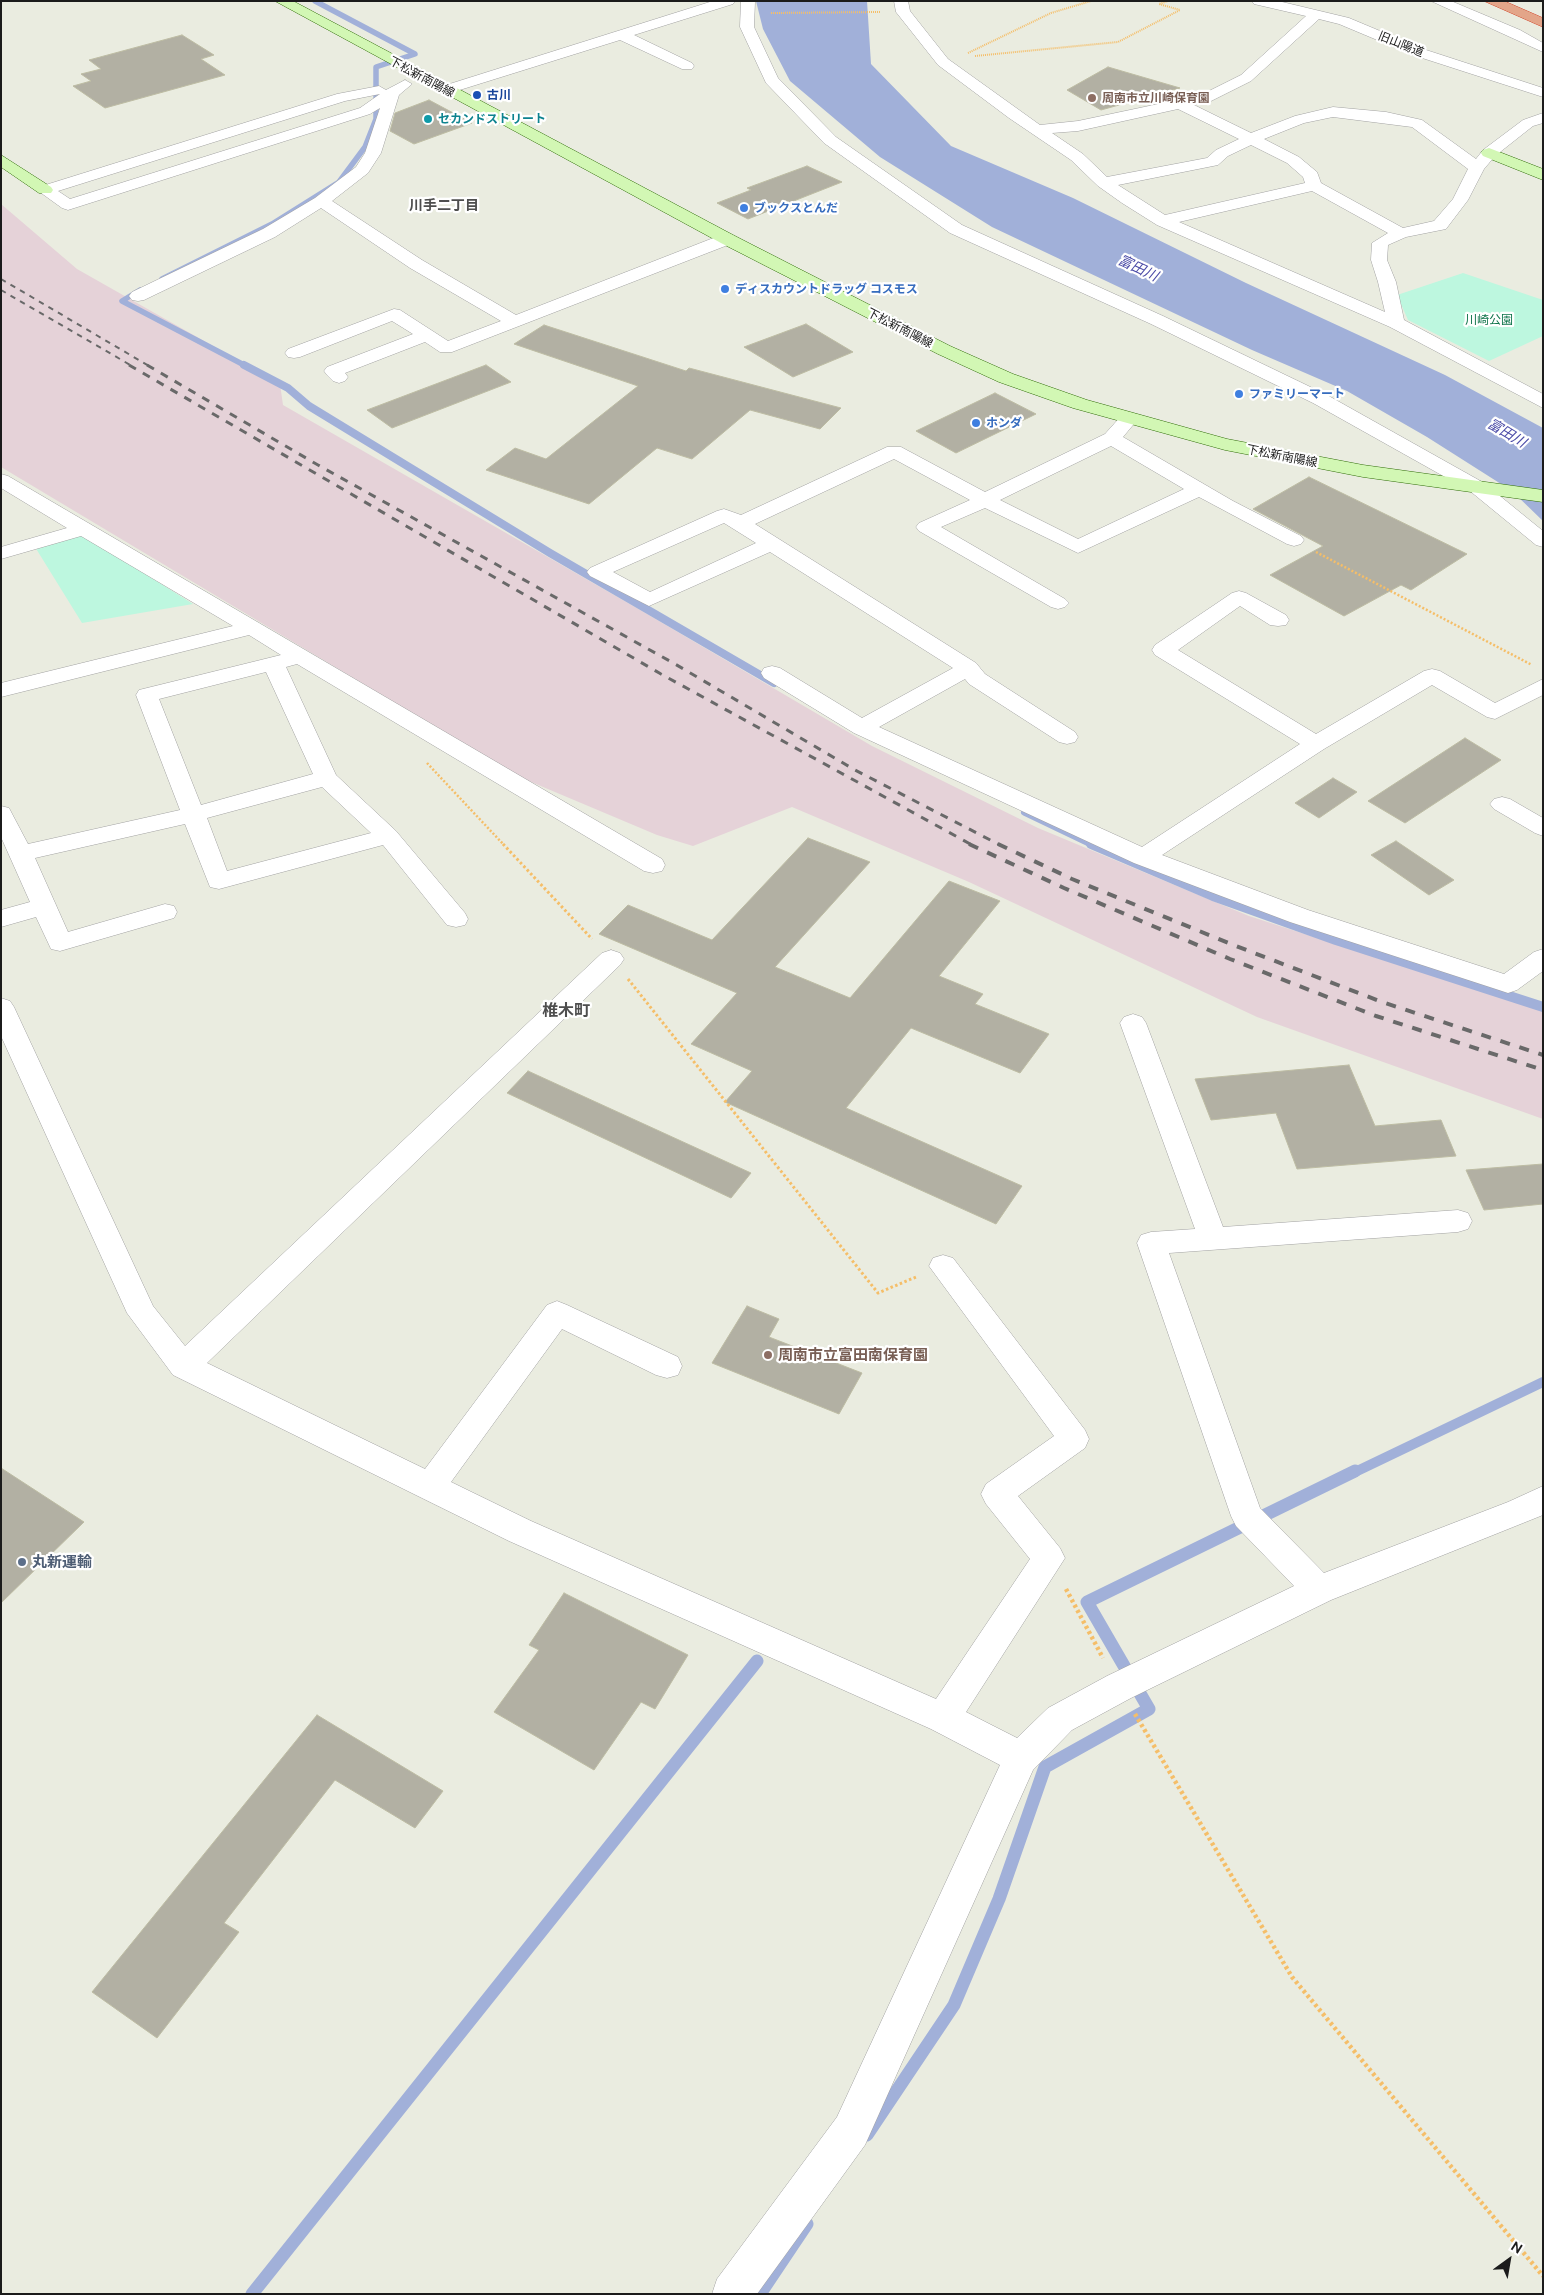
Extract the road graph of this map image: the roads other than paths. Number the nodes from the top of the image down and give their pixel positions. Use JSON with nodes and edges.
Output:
{"nodes":[{"id":1,"x":728,"y":1,"type":"edge"},
{"id":2,"x":748,"y":1,"type":"edge"},
{"id":3,"x":901,"y":1,"type":"edge"},
{"id":4,"x":1259,"y":1,"type":"edge"},
{"id":5,"x":1438,"y":1,"type":"edge"},
{"id":6,"x":1491,"y":1,"type":"edge"},
{"id":7,"x":1521,"y":1,"type":"edge"},
{"id":8,"x":288,"y":2,"type":"edge"},
{"id":9,"x":704,"y":4,"type":"edge"},
{"id":10,"x":1543,"y":10,"type":"edge"},
{"id":11,"x":1317,"y":14,"type":"junction"},
{"id":12,"x":1543,"y":23,"type":"edge"},
{"id":13,"x":622,"y":35,"type":"junction"},
{"id":14,"x":1543,"y":48,"type":"edge"},
{"id":15,"x":686,"y":66,"type":"dead end"},
{"id":16,"x":424,"y":78,"type":"junction"},
{"id":17,"x":406,"y":84,"type":"junction"},
{"id":18,"x":445,"y":90,"type":"junction"},
{"id":19,"x":1543,"y":93,"type":"edge"},
{"id":20,"x":392,"y":94,"type":"junction"},
{"id":21,"x":1182,"y":105,"type":"junction"},
{"id":22,"x":1543,"y":118,"type":"edge"},
{"id":23,"x":1038,"y":130,"type":"junction"},
{"id":24,"x":1251,"y":139,"type":"junction"},
{"id":25,"x":1489,"y":153,"type":"junction"},
{"id":26,"x":1,"y":160,"type":"edge"},
{"id":27,"x":1477,"y":168,"type":"junction"},
{"id":28,"x":1543,"y":175,"type":"edge"},
{"id":29,"x":1104,"y":183,"type":"junction"},
{"id":30,"x":1314,"y":186,"type":"junction"},
{"id":31,"x":45,"y":190,"type":"junction"},
{"id":32,"x":321,"y":201,"type":"junction"},
{"id":33,"x":1162,"y":221,"type":"junction"},
{"id":34,"x":1401,"y":233,"type":"junction"},
{"id":35,"x":727,"y":239,"type":"junction"},
{"id":36,"x":138,"y":296,"type":"dead end"},
{"id":37,"x":516,"y":322,"type":"junction"},
{"id":38,"x":1396,"y":323,"type":"junction"},
{"id":39,"x":428,"y":335,"type":"junction"},
{"id":40,"x":294,"y":353,"type":"dead end"},
{"id":41,"x":339,"y":377,"type":"dead end"},
{"id":42,"x":1543,"y":402,"type":"edge"},
{"id":43,"x":1129,"y":418,"type":"junction"},
{"id":44,"x":1112,"y":438,"type":"junction"},
{"id":45,"x":1,"y":480,"type":"edge"},
{"id":46,"x":1477,"y":488,"type":"junction"},
{"id":47,"x":1200,"y":489,"type":"junction"},
{"id":48,"x":1543,"y":496,"type":"edge"},
{"id":49,"x":986,"y":500,"type":"junction"},
{"id":50,"x":741,"y":523,"type":"junction"},
{"id":51,"x":84,"y":529,"type":"junction"},
{"id":52,"x":1294,"y":540,"type":"road end"},
{"id":53,"x":1543,"y":540,"type":"edge"},
{"id":54,"x":771,"y":544,"type":"junction"},
{"id":55,"x":1,"y":552,"type":"edge"},
{"id":56,"x":1058,"y":603,"type":"dead end"},
{"id":57,"x":1278,"y":620,"type":"dead end"},
{"id":58,"x":253,"y":628,"type":"junction"},
{"id":59,"x":301,"y":656,"type":"junction"},
{"id":60,"x":273,"y":663,"type":"junction"},
{"id":61,"x":968,"y":668,"type":"junction"},
{"id":62,"x":772,"y":673,"type":"dead end"},
{"id":63,"x":1538,"y":676,"type":"edge"},
{"id":64,"x":1,"y":690,"type":"edge"},
{"id":65,"x":862,"y":728,"type":"junction"},
{"id":66,"x":1067,"y":737,"type":"dead end"},
{"id":67,"x":1316,"y":744,"type":"junction"},
{"id":68,"x":326,"y":778,"type":"junction"},
{"id":69,"x":1502,"y":804,"type":"dead end"},
{"id":70,"x":1,"y":813,"type":"edge"},
{"id":71,"x":195,"y":814,"type":"junction"},
{"id":72,"x":1543,"y":828,"type":"edge"},
{"id":73,"x":388,"y":836,"type":"junction"},
{"id":74,"x":22,"y":853,"type":"junction"},
{"id":75,"x":1143,"y":857,"type":"junction"},
{"id":76,"x":653,"y":865,"type":"dead end"},
{"id":77,"x":44,"y":906,"type":"junction"},
{"id":78,"x":165,"y":912,"type":"dead end"},
{"id":79,"x":1,"y":919,"type":"edge"},
{"id":80,"x":456,"y":919,"type":"dead end"},
{"id":81,"x":1543,"y":958,"type":"edge"},
{"id":82,"x":611,"y":959,"type":"road end"},
{"id":83,"x":1,"y":1007,"type":"edge"},
{"id":84,"x":1133,"y":1023,"type":"dead end"},
{"id":85,"x":1458,"y":1221,"type":"dead end"},
{"id":86,"x":1213,"y":1238,"type":"junction"},
{"id":87,"x":943,"y":1266,"type":"road end"},
{"id":88,"x":184,"y":1366,"type":"junction"},
{"id":89,"x":667,"y":1366,"type":"dead end"},
{"id":90,"x":430,"y":1487,"type":"junction"},
{"id":91,"x":1543,"y":1499,"type":"edge"},
{"id":92,"x":1319,"y":1590,"type":"junction"},
{"id":93,"x":943,"y":1718,"type":"junction"},
{"id":94,"x":1021,"y":1758,"type":"junction"},
{"id":95,"x":732,"y":2294,"type":"edge"}],
"edges":[{"from":1,"to":9,"type":"street"},
{"from":2,"to":46,"type":"street"},
{"from":3,"to":23,"type":"street"},
{"from":4,"to":11,"type":"street","name":"旧山陽道"},
{"from":5,"to":14,"type":"street"},
{"from":6,"to":12,"type":"highway"},
{"from":7,"to":10,"type":"highway"},
{"from":8,"to":16,"type":"main road","name":"下松新南陽線"},
{"from":9,"to":13,"type":"street"},
{"from":11,"to":19,"type":"street","name":"旧山陽道"},
{"from":11,"to":21,"type":"street"},
{"from":13,"to":15,"type":"street"},
{"from":13,"to":18,"type":"street"},
{"from":16,"to":17,"type":"main road"},
{"from":16,"to":18,"type":"main road","name":"下松新南陽線"},
{"from":17,"to":20,"type":"street"},
{"from":17,"to":31,"type":"street"},
{"from":18,"to":35,"type":"main road","name":"下松新南陽線"},
{"from":20,"to":31,"type":"street"},
{"from":20,"to":32,"type":"street"},
{"from":21,"to":23,"type":"street"},
{"from":21,"to":24,"type":"street"},
{"from":22,"to":25,"type":"street"},
{"from":23,"to":29,"type":"street"},
{"from":24,"to":27,"type":"street"},
{"from":24,"to":29,"type":"street"},
{"from":24,"to":30,"type":"street"},
{"from":25,"to":27,"type":"street"},
{"from":25,"to":28,"type":"main road"},
{"from":26,"to":31,"type":"main road"},
{"from":27,"to":34,"type":"street"},
{"from":29,"to":33,"type":"street"},
{"from":30,"to":33,"type":"street"},
{"from":30,"to":34,"type":"street"},
{"from":32,"to":36,"type":"street"},
{"from":32,"to":37,"type":"street"},
{"from":33,"to":38,"type":"street"},
{"from":34,"to":38,"type":"street"},
{"from":35,"to":37,"type":"street"},
{"from":35,"to":43,"type":"main road","name":"下松新南陽線"},
{"from":37,"to":39,"type":"street"},
{"from":38,"to":42,"type":"street"},
{"from":39,"to":40,"type":"street"},
{"from":39,"to":41,"type":"street"},
{"from":43,"to":44,"type":"street"},
{"from":43,"to":46,"type":"main road","name":"下松新南陽線"},
{"from":44,"to":47,"type":"street"},
{"from":44,"to":49,"type":"street"},
{"from":45,"to":51,"type":"street"},
{"from":46,"to":48,"type":"main road","name":"下松新南陽線"},
{"from":46,"to":53,"type":"street"},
{"from":47,"to":49,"type":"street"},
{"from":47,"to":52,"type":"street"},
{"from":49,"to":50,"type":"street"},
{"from":49,"to":56,"type":"street"},
{"from":50,"to":54,"type":"street"},
{"from":50,"to":54,"type":"street"},
{"from":51,"to":55,"type":"street"},
{"from":51,"to":58,"type":"street"},
{"from":54,"to":61,"type":"street"},
{"from":57,"to":67,"type":"street"},
{"from":58,"to":59,"type":"street"},
{"from":58,"to":64,"type":"street"},
{"from":59,"to":60,"type":"street"},
{"from":59,"to":76,"type":"street"},
{"from":60,"to":68,"type":"street"},
{"from":60,"to":71,"type":"street"},
{"from":61,"to":65,"type":"street"},
{"from":61,"to":66,"type":"street"},
{"from":62,"to":65,"type":"street"},
{"from":63,"to":67,"type":"street"},
{"from":65,"to":75,"type":"street"},
{"from":67,"to":75,"type":"street"},
{"from":68,"to":71,"type":"street"},
{"from":68,"to":73,"type":"street"},
{"from":69,"to":72,"type":"street"},
{"from":70,"to":74,"type":"street"},
{"from":71,"to":73,"type":"street"},
{"from":71,"to":74,"type":"street"},
{"from":73,"to":80,"type":"street"},
{"from":74,"to":77,"type":"street"},
{"from":75,"to":81,"type":"street"},
{"from":77,"to":78,"type":"street"},
{"from":77,"to":79,"type":"street"},
{"from":82,"to":88,"type":"street"},
{"from":83,"to":88,"type":"street"},
{"from":84,"to":86,"type":"street"},
{"from":85,"to":86,"type":"street"},
{"from":86,"to":92,"type":"street"},
{"from":87,"to":93,"type":"street"},
{"from":88,"to":90,"type":"street"},
{"from":89,"to":90,"type":"street"},
{"from":90,"to":93,"type":"street"},
{"from":91,"to":92,"type":"street"},
{"from":92,"to":94,"type":"street"},
{"from":93,"to":94,"type":"street"},
{"from":94,"to":95,"type":"street"}]}
